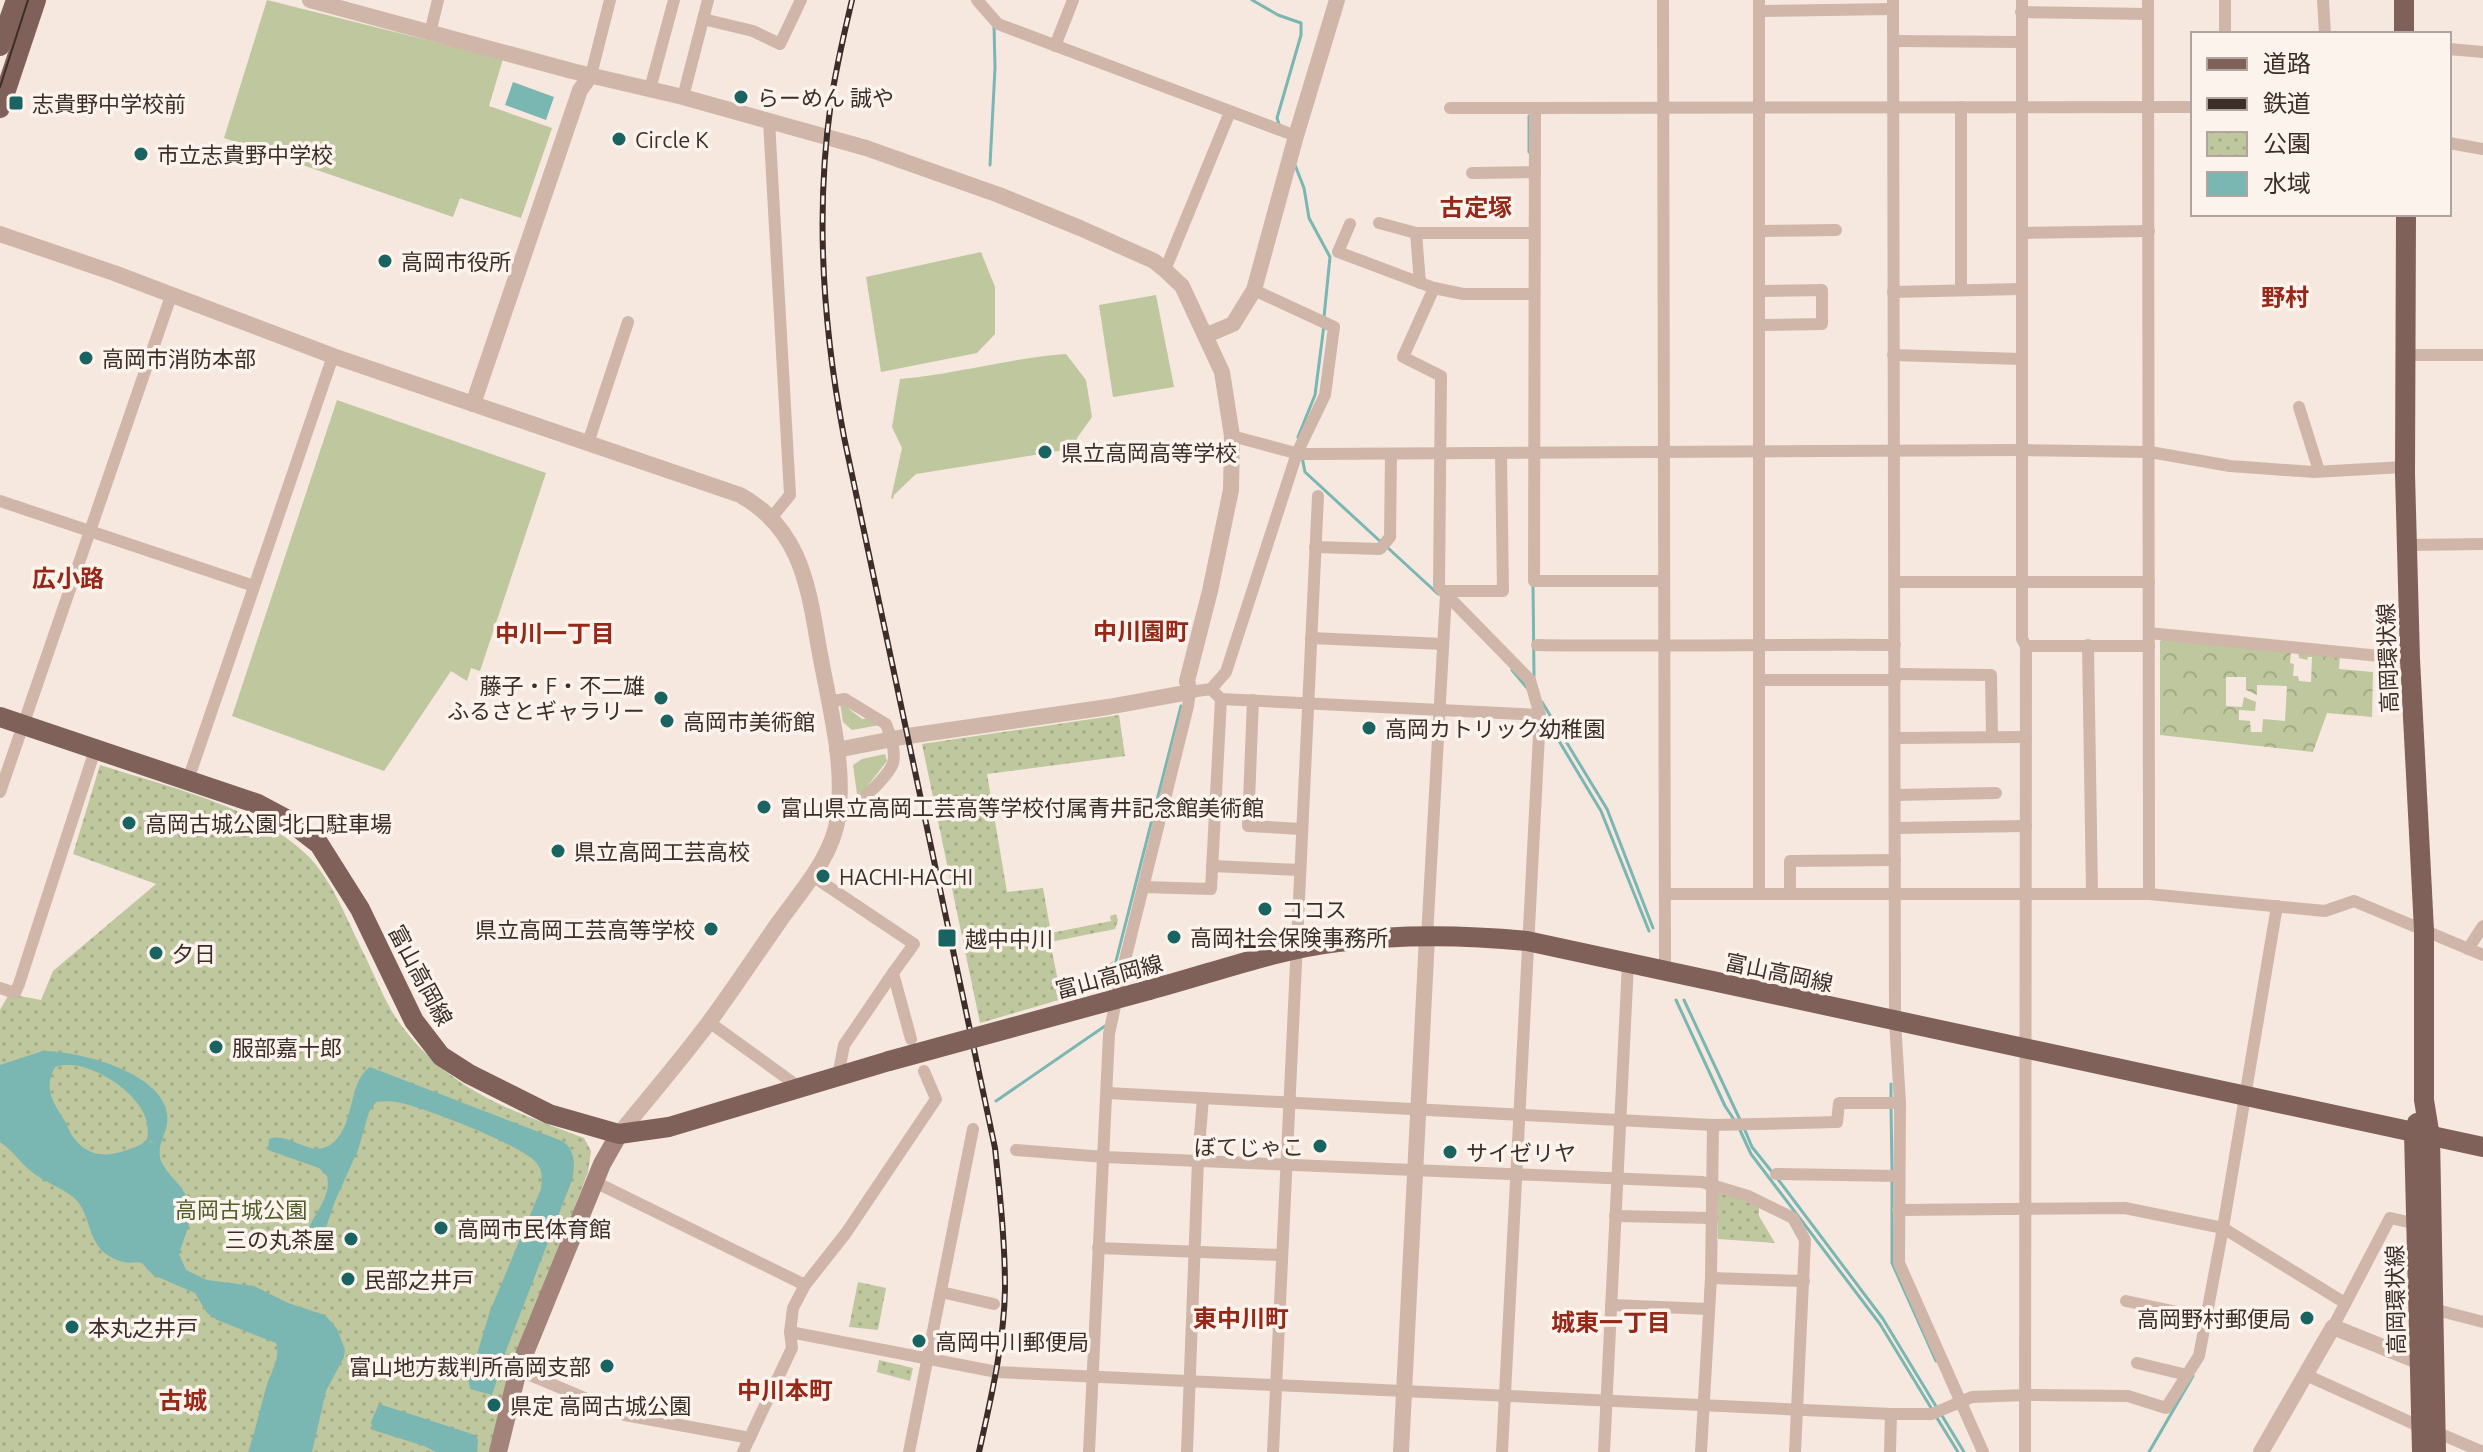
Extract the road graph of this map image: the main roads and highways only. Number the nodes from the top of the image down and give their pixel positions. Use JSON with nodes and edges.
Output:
{"nodes":[{"id":1,"x":16,"y":0,"type":"edge"},
{"id":2,"x":36,"y":0,"type":"edge"},
{"id":3,"x":2404,"y":0,"type":"edge"},
{"id":4,"x":2404,"y":32,"type":"edge"},
{"id":5,"x":0,"y":46,"type":"edge"},
{"id":6,"x":8,"y":59,"type":"edge"},
{"id":7,"x":0,"y":108,"type":"edge"},
{"id":8,"x":2406,"y":216,"type":"edge"},
{"id":9,"x":0,"y":717,"type":"edge"},
{"id":10,"x":619,"y":1134,"type":"junction"},
{"id":11,"x":2422,"y":1135,"type":"junction"},
{"id":12,"x":2483,"y":1147,"type":"edge"},
{"id":13,"x":2427,"y":1361,"type":"junction"},
{"id":14,"x":2431,"y":1437,"type":"edge"},
{"id":15,"x":498,"y":1452,"type":"edge"},
{"id":16,"x":2422,"y":1452,"type":"edge"}],
"edges":[{"from":1,"to":5,"type":"main road"},
{"from":2,"to":6,"type":"main road"},
{"from":3,"to":4,"type":"main road"},
{"from":6,"to":7,"type":"main road"},
{"from":8,"to":11,"type":"main road","name":"高岡環状線"},
{"from":9,"to":10,"type":"main road","name":"富山高岡線"},
{"from":10,"to":11,"type":"main road","name":"富山高岡線","bridge":true},
{"from":10,"to":15,"type":"main road"},
{"from":11,"to":12,"type":"main road","name":"富山高岡線"},
{"from":11,"to":13,"type":"main road","name":"高岡環状線"},
{"from":11,"to":13,"type":"main road","name":"高岡環状線"},
{"from":13,"to":14,"type":"main road","name":"高岡環状線"},
{"from":14,"to":16,"type":"main road","name":"高岡環状線"}]}
